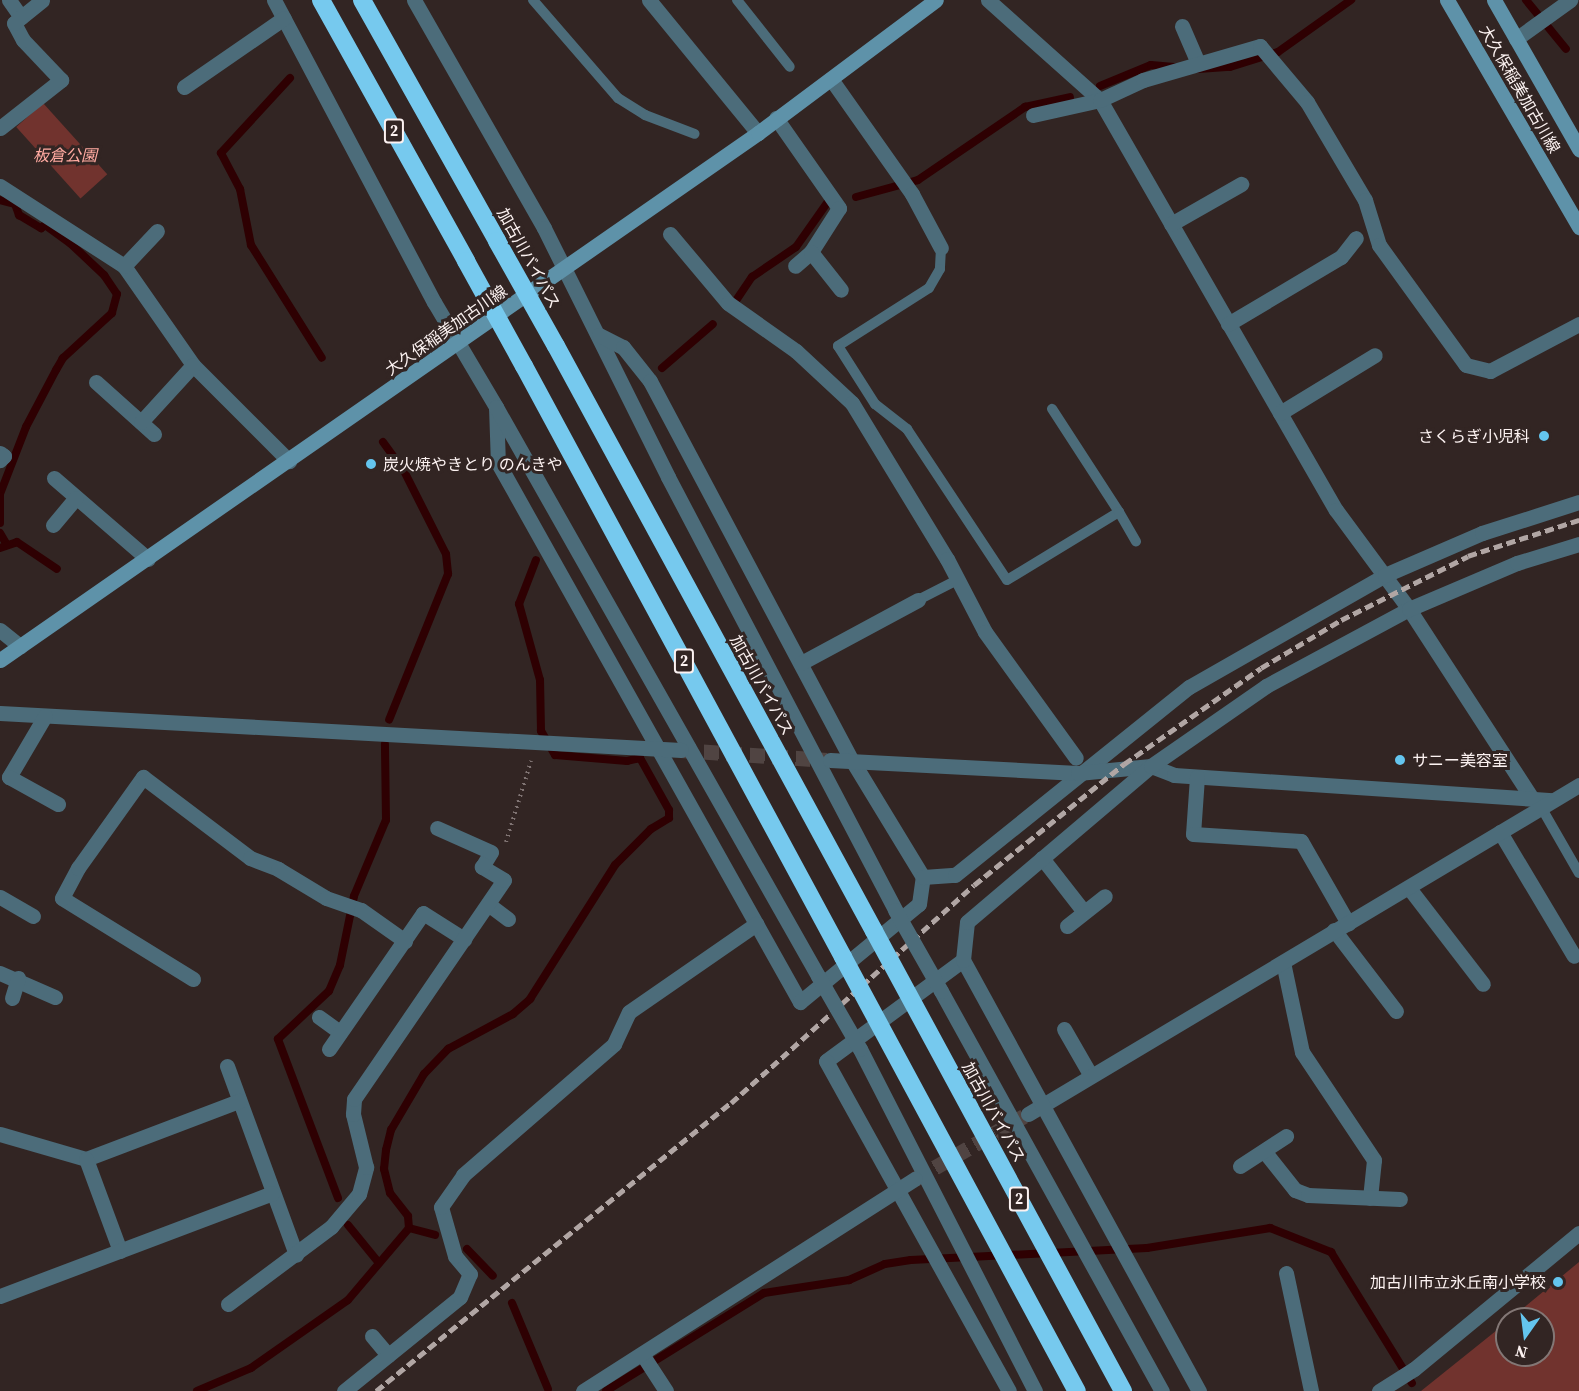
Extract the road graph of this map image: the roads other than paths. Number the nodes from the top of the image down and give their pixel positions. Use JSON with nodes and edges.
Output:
{"nodes":[{"id":1,"x":9,"y":0,"type":"edge"},
{"id":2,"x":42,"y":0,"type":"edge"},
{"id":3,"x":274,"y":0,"type":"edge"},
{"id":4,"x":321,"y":0,"type":"edge"},
{"id":5,"x":362,"y":0,"type":"edge"},
{"id":6,"x":414,"y":0,"type":"edge"},
{"id":7,"x":533,"y":0,"type":"edge"},
{"id":8,"x":649,"y":0,"type":"edge"},
{"id":9,"x":737,"y":0,"type":"edge"},
{"id":10,"x":936,"y":0,"type":"edge"},
{"id":11,"x":988,"y":0,"type":"edge"},
{"id":12,"x":1447,"y":0,"type":"edge"},
{"id":13,"x":1494,"y":0,"type":"edge"},
{"id":14,"x":1570,"y":0,"type":"edge"},
{"id":15,"x":21,"y":17,"type":"junction"},
{"id":16,"x":284,"y":18,"type":"junction"},
{"id":17,"x":1182,"y":26,"type":"dead end"},
{"id":18,"x":1516,"y":39,"type":"junction"},
{"id":19,"x":1196,"y":63,"type":"junction"},
{"id":20,"x":790,"y":67,"type":"dead end"},
{"id":21,"x":831,"y":79,"type":"junction"},
{"id":22,"x":184,"y":87,"type":"dead end"},
{"id":23,"x":1100,"y":100,"type":"junction"},
{"id":24,"x":1034,"y":114,"type":"dead end"},
{"id":25,"x":776,"y":118,"type":"junction"},
{"id":26,"x":0,"y":128,"type":"edge"},
{"id":27,"x":758,"y":133,"type":"junction"},
{"id":28,"x":695,"y":134,"type":"dead end"},
{"id":29,"x":1579,"y":149,"type":"edge"},
{"id":30,"x":1241,"y":184,"type":"dead end"},
{"id":31,"x":0,"y":186,"type":"edge"},
{"id":32,"x":1171,"y":224,"type":"junction"},
{"id":33,"x":1579,"y":227,"type":"edge"},
{"id":34,"x":157,"y":231,"type":"dead end"},
{"id":35,"x":670,"y":234,"type":"dead end"},
{"id":36,"x":1356,"y":238,"type":"dead end"},
{"id":37,"x":941,"y":248,"type":"joint"},
{"id":38,"x":811,"y":252,"type":"junction"},
{"id":39,"x":124,"y":266,"type":"junction"},
{"id":40,"x":795,"y":266,"type":"dead end"},
{"id":41,"x":565,"y":268,"type":"junction"},
{"id":42,"x":841,"y":290,"type":"dead end"},
{"id":43,"x":1228,"y":324,"type":"junction"},
{"id":44,"x":1579,"y":324,"type":"edge"},
{"id":45,"x":599,"y":335,"type":"junction"},
{"id":46,"x":458,"y":345,"type":"junction"},
{"id":47,"x":1375,"y":356,"type":"dead end"},
{"id":48,"x":193,"y":364,"type":"junction"},
{"id":49,"x":96,"y":382,"type":"dead end"},
{"id":50,"x":495,"y":407,"type":"junction"},
{"id":51,"x":1052,"y":409,"type":"dead end"},
{"id":52,"x":1280,"y":413,"type":"junction"},
{"id":53,"x":141,"y":422,"type":"junction"},
{"id":54,"x":154,"y":434,"type":"dead end"},
{"id":55,"x":0,"y":453,"type":"edge"},
{"id":56,"x":0,"y":460,"type":"edge"},
{"id":57,"x":289,"y":461,"type":"junction"},
{"id":58,"x":54,"y":478,"type":"dead end"},
{"id":59,"x":76,"y":498,"type":"junction"},
{"id":60,"x":1579,"y":502,"type":"edge"},
{"id":61,"x":1119,"y":512,"type":"junction"},
{"id":62,"x":53,"y":525,"type":"dead end"},
{"id":63,"x":1136,"y":541,"type":"dead end"},
{"id":64,"x":1579,"y":544,"type":"edge"},
{"id":65,"x":148,"y":559,"type":"junction"},
{"id":66,"x":1385,"y":575,"type":"junction"},
{"id":67,"x":957,"y":580,"type":"junction"},
{"id":68,"x":918,"y":600,"type":"joint"},
{"id":69,"x":1409,"y":609,"type":"junction"},
{"id":70,"x":0,"y":630,"type":"edge"},
{"id":71,"x":20,"y":646,"type":"junction"},
{"id":72,"x":0,"y":660,"type":"edge"},
{"id":73,"x":801,"y":663,"type":"junction"},
{"id":74,"x":0,"y":713,"type":"edge"},
{"id":75,"x":45,"y":716,"type":"junction"},
{"id":76,"x":657,"y":748,"type":"junction"},
{"id":77,"x":681,"y":750,"type":"tunnel mouth"},
{"id":78,"x":830,"y":760,"type":"tunnel mouth"},
{"id":79,"x":853,"y":762,"type":"junction"},
{"id":80,"x":1077,"y":765,"type":"junction"},
{"id":81,"x":1151,"y":766,"type":"junction"},
{"id":82,"x":1197,"y":777,"type":"junction"},
{"id":83,"x":1578,"y":789,"type":"edge"},
{"id":84,"x":1541,"y":802,"type":"junction"},
{"id":85,"x":57,"y":804,"type":"dead end"},
{"id":86,"x":437,"y":828,"type":"dead end"},
{"id":87,"x":1500,"y":832,"type":"junction"},
{"id":88,"x":1042,"y":858,"type":"junction"},
{"id":89,"x":1579,"y":873,"type":"edge"},
{"id":90,"x":922,"y":877,"type":"junction"},
{"id":91,"x":1409,"y":888,"type":"junction"},
{"id":92,"x":1104,"y":896,"type":"dead end"},
{"id":93,"x":0,"y":897,"type":"edge"},
{"id":94,"x":488,"y":904,"type":"junction"},
{"id":95,"x":1084,"y":912,"type":"junction"},
{"id":96,"x":33,"y":916,"type":"dead end"},
{"id":97,"x":508,"y":919,"type":"dead end"},
{"id":98,"x":1348,"y":922,"type":"junction"},
{"id":99,"x":756,"y":924,"type":"junction"},
{"id":100,"x":1067,"y":926,"type":"dead end"},
{"id":101,"x":1334,"y":930,"type":"junction"},
{"id":102,"x":464,"y":939,"type":"junction"},
{"id":103,"x":405,"y":941,"type":"junction"},
{"id":104,"x":1574,"y":957,"type":"dead end"},
{"id":105,"x":963,"y":960,"type":"junction"},
{"id":106,"x":1283,"y":962,"type":"junction"},
{"id":107,"x":0,"y":973,"type":"edge"},
{"id":108,"x":18,"y":978,"type":"junction"},
{"id":109,"x":193,"y":979,"type":"dead end"},
{"id":110,"x":1483,"y":984,"type":"dead end"},
{"id":111,"x":55,"y":997,"type":"dead end"},
{"id":112,"x":12,"y":998,"type":"dead end"},
{"id":113,"x":1396,"y":1011,"type":"dead end"},
{"id":114,"x":319,"y":1017,"type":"dead end"},
{"id":115,"x":1064,"y":1029,"type":"dead end"},
{"id":116,"x":340,"y":1032,"type":"junction"},
{"id":117,"x":328,"y":1049,"type":"dead end"},
{"id":118,"x":227,"y":1066,"type":"dead end"},
{"id":119,"x":1091,"y":1076,"type":"junction"},
{"id":120,"x":239,"y":1101,"type":"junction"},
{"id":121,"x":1043,"y":1105,"type":"junction"},
{"id":122,"x":1028,"y":1114,"type":"tunnel mouth"},
{"id":123,"x":0,"y":1134,"type":"edge"},
{"id":124,"x":1286,"y":1136,"type":"dead end"},
{"id":125,"x":1264,"y":1151,"type":"junction"},
{"id":126,"x":86,"y":1159,"type":"junction"},
{"id":127,"x":1240,"y":1166,"type":"dead end"},
{"id":128,"x":915,"y":1179,"type":"tunnel mouth"},
{"id":129,"x":898,"y":1189,"type":"junction"},
{"id":130,"x":272,"y":1193,"type":"junction"},
{"id":131,"x":1370,"y":1198,"type":"junction"},
{"id":132,"x":1400,"y":1199,"type":"dead end"},
{"id":133,"x":1579,"y":1233,"type":"edge"},
{"id":134,"x":120,"y":1251,"type":"junction"},
{"id":135,"x":296,"y":1255,"type":"junction"},
{"id":136,"x":1286,"y":1273,"type":"dead end"},
{"id":137,"x":0,"y":1296,"type":"edge"},
{"id":138,"x":228,"y":1304,"type":"dead end"},
{"id":139,"x":372,"y":1336,"type":"dead end"},
{"id":140,"x":388,"y":1355,"type":"junction"},
{"id":141,"x":643,"y":1355,"type":"junction"},
{"id":142,"x":344,"y":1391,"type":"edge"},
{"id":143,"x":583,"y":1391,"type":"edge"},
{"id":144,"x":666,"y":1391,"type":"edge"},
{"id":145,"x":1009,"y":1391,"type":"edge"},
{"id":146,"x":1035,"y":1391,"type":"edge"},
{"id":147,"x":1077,"y":1391,"type":"edge"},
{"id":148,"x":1123,"y":1391,"type":"edge"},
{"id":149,"x":1162,"y":1391,"type":"edge"},
{"id":150,"x":1199,"y":1391,"type":"edge"},
{"id":151,"x":1311,"y":1391,"type":"edge"},
{"id":152,"x":1379,"y":1391,"type":"edge"}],
"edges":[{"from":1,"to":15,"type":"street"},
{"from":2,"to":15,"type":"street"},
{"from":3,"to":16,"type":"street"},
{"from":4,"to":147,"type":"highway","number":"2","bridge":true},
{"from":5,"to":148,"type":"highway","name":"加古川バイパス","number":"2","bridge":true},
{"from":6,"to":41,"type":"street"},
{"from":7,"to":28,"type":"lane"},
{"from":8,"to":27,"type":"street"},
{"from":9,"to":20,"type":"lane"},
{"from":10,"to":21,"type":"main road","name":"大久保稲美加古川線"},
{"from":11,"to":23,"type":"street"},
{"from":12,"to":33,"type":"main road","name":"大久保稲美加古川線"},
{"from":13,"to":18,"type":"main road","name":"大久保稲美加古川線"},
{"from":14,"to":18,"type":"street"},
{"from":15,"to":26,"type":"street"},
{"from":16,"to":22,"type":"street"},
{"from":16,"to":46,"type":"street"},
{"from":17,"to":19,"type":"street"},
{"from":18,"to":29,"type":"main road","name":"大久保稲美加古川線"},
{"from":19,"to":23,"type":"street"},
{"from":19,"to":44,"type":"street"},
{"from":21,"to":25,"type":"main road","name":"大久保稲美加古川線"},
{"from":21,"to":37,"type":"street"},
{"from":23,"to":24,"type":"street"},
{"from":23,"to":32,"type":"street"},
{"from":25,"to":27,"type":"main road","name":"大久保稲美加古川線"},
{"from":25,"to":38,"type":"street"},
{"from":27,"to":41,"type":"main road","name":"大久保稲美加古川線"},
{"from":30,"to":32,"type":"street"},
{"from":31,"to":39,"type":"street"},
{"from":32,"to":43,"type":"street"},
{"from":34,"to":39,"type":"street"},
{"from":35,"to":67,"type":"street"},
{"from":36,"to":43,"type":"street"},
{"from":37,"to":61,"type":"lane"},
{"from":38,"to":40,"type":"street"},
{"from":38,"to":42,"type":"street"},
{"from":39,"to":48,"type":"street"},
{"from":41,"to":45,"type":"street"},
{"from":41,"to":46,"type":"main road","name":"大久保稲美加古川線"},
{"from":43,"to":52,"type":"street"},
{"from":45,"to":73,"type":"street"},
{"from":45,"to":149,"type":"street","bridge":true},
{"from":46,"to":50,"type":"street"},
{"from":46,"to":57,"type":"main road","name":"大久保稲美加古川線"},
{"from":47,"to":52,"type":"street"},
{"from":48,"to":53,"type":"street"},
{"from":48,"to":57,"type":"street"},
{"from":49,"to":53,"type":"street"},
{"from":50,"to":76,"type":"street"},
{"from":50,"to":146,"type":"street","bridge":true},
{"from":51,"to":61,"type":"lane"},
{"from":52,"to":66,"type":"street"},
{"from":53,"to":54,"type":"street"},
{"from":55,"to":56,"type":"street"},
{"from":57,"to":65,"type":"main road","name":"大久保稲美加古川線"},
{"from":58,"to":59,"type":"street"},
{"from":59,"to":62,"type":"street"},
{"from":59,"to":65,"type":"street"},
{"from":60,"to":66,"type":"street"},
{"from":61,"to":63,"type":"lane"},
{"from":64,"to":69,"type":"street"},
{"from":65,"to":71,"type":"main road","name":"大久保稲美加古川線"},
{"from":66,"to":69,"type":"street"},
{"from":66,"to":80,"type":"street"},
{"from":67,"to":68,"type":"lane"},
{"from":67,"to":80,"type":"street"},
{"from":68,"to":73,"type":"street"},
{"from":69,"to":81,"type":"street"},
{"from":69,"to":84,"type":"street"},
{"from":70,"to":71,"type":"street"},
{"from":71,"to":72,"type":"main road","name":"大久保稲美加古川線"},
{"from":73,"to":79,"type":"street"},
{"from":74,"to":75,"type":"street"},
{"from":75,"to":76,"type":"street"},
{"from":75,"to":85,"type":"street"},
{"from":76,"to":77,"type":"street"},
{"from":76,"to":99,"type":"street"},
{"from":78,"to":79,"type":"street"},
{"from":79,"to":80,"type":"street"},
{"from":79,"to":90,"type":"street"},
{"from":80,"to":81,"type":"street"},
{"from":80,"to":90,"type":"street"},
{"from":81,"to":82,"type":"street"},
{"from":81,"to":88,"type":"street"},
{"from":82,"to":84,"type":"street"},
{"from":82,"to":98,"type":"street"},
{"from":83,"to":84,"type":"street"},
{"from":84,"to":87,"type":"street"},
{"from":84,"to":89,"type":"lane"},
{"from":86,"to":94,"type":"street"},
{"from":87,"to":91,"type":"street"},
{"from":87,"to":104,"type":"street"},
{"from":88,"to":95,"type":"street"},
{"from":88,"to":105,"type":"street"},
{"from":90,"to":99,"type":"street"},
{"from":91,"to":98,"type":"street"},
{"from":91,"to":110,"type":"street"},
{"from":92,"to":95,"type":"street"},
{"from":93,"to":96,"type":"street"},
{"from":94,"to":97,"type":"street"},
{"from":94,"to":102,"type":"street"},
{"from":95,"to":100,"type":"street"},
{"from":98,"to":101,"type":"street"},
{"from":99,"to":140,"type":"street"},
{"from":101,"to":106,"type":"street"},
{"from":101,"to":113,"type":"street"},
{"from":102,"to":103,"type":"street"},
{"from":102,"to":135,"type":"street"},
{"from":103,"to":109,"type":"street"},
{"from":103,"to":116,"type":"street"},
{"from":105,"to":121,"type":"street"},
{"from":105,"to":129,"type":"street"},
{"from":106,"to":119,"type":"street"},
{"from":106,"to":131,"type":"street"},
{"from":107,"to":108,"type":"street"},
{"from":108,"to":111,"type":"street"},
{"from":108,"to":112,"type":"street"},
{"from":114,"to":116,"type":"street"},
{"from":115,"to":119,"type":"street"},
{"from":116,"to":117,"type":"street"},
{"from":118,"to":120,"type":"street"},
{"from":119,"to":121,"type":"street"},
{"from":120,"to":126,"type":"street"},
{"from":120,"to":130,"type":"street"},
{"from":121,"to":122,"type":"street"},
{"from":121,"to":150,"type":"street"},
{"from":123,"to":126,"type":"street"},
{"from":124,"to":125,"type":"street"},
{"from":125,"to":127,"type":"street"},
{"from":125,"to":131,"type":"street"},
{"from":126,"to":134,"type":"street"},
{"from":128,"to":129,"type":"street"},
{"from":129,"to":141,"type":"street"},
{"from":129,"to":145,"type":"street"},
{"from":130,"to":134,"type":"street"},
{"from":130,"to":135,"type":"street"},
{"from":131,"to":132,"type":"street"},
{"from":133,"to":152,"type":"street"},
{"from":134,"to":137,"type":"street"},
{"from":135,"to":138,"type":"street"},
{"from":136,"to":151,"type":"street"},
{"from":139,"to":140,"type":"street"},
{"from":140,"to":142,"type":"street"},
{"from":141,"to":143,"type":"street"},
{"from":141,"to":144,"type":"street"}]}
